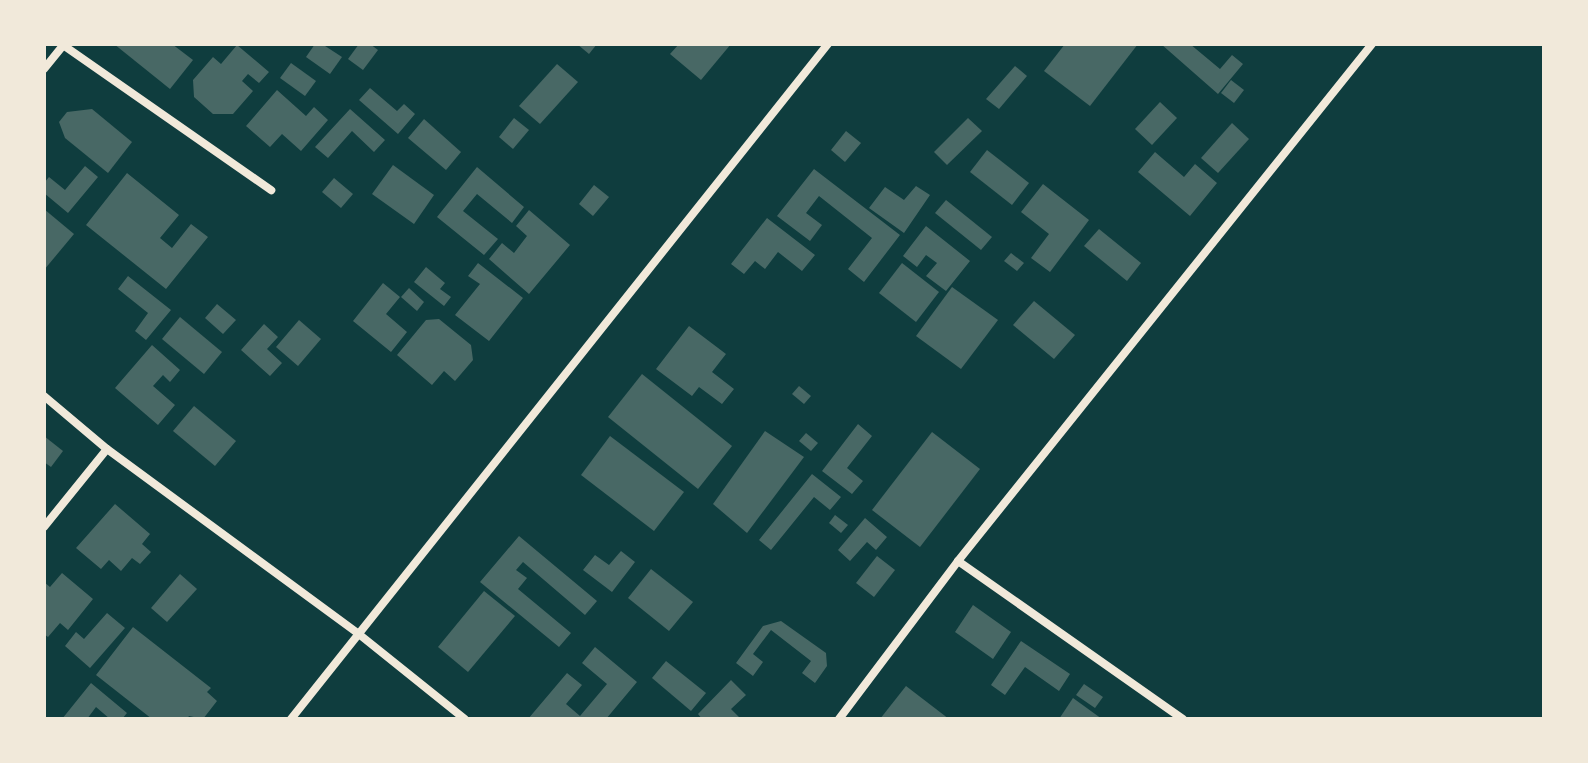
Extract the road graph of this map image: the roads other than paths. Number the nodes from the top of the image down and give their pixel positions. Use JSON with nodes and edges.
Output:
{"nodes":[{"id":1,"x":63,"y":44,"type":"edge"},
{"id":2,"x":828,"y":44,"type":"edge"},
{"id":3,"x":1372,"y":44,"type":"edge"},
{"id":4,"x":44,"y":69,"type":"edge"},
{"id":5,"x":271,"y":190,"type":"dead end"},
{"id":6,"x":44,"y":396,"type":"edge"},
{"id":7,"x":107,"y":449,"type":"junction"},
{"id":8,"x":44,"y":527,"type":"edge"},
{"id":9,"x":958,"y":561,"type":"junction"},
{"id":10,"x":360,"y":635,"type":"junction"},
{"id":11,"x":291,"y":719,"type":"edge"},
{"id":12,"x":465,"y":719,"type":"edge"},
{"id":13,"x":839,"y":719,"type":"edge"},
{"id":14,"x":1183,"y":719,"type":"edge"}],
"edges":[{"from":1,"to":4,"type":"street"},
{"from":1,"to":5,"type":"street"},
{"from":2,"to":10,"type":"street"},
{"from":3,"to":9,"type":"street"},
{"from":6,"to":7,"type":"street"},
{"from":7,"to":8,"type":"street"},
{"from":7,"to":10,"type":"street"},
{"from":9,"to":13,"type":"street"},
{"from":9,"to":14,"type":"street"},
{"from":10,"to":11,"type":"street"},
{"from":10,"to":12,"type":"street"}]}
